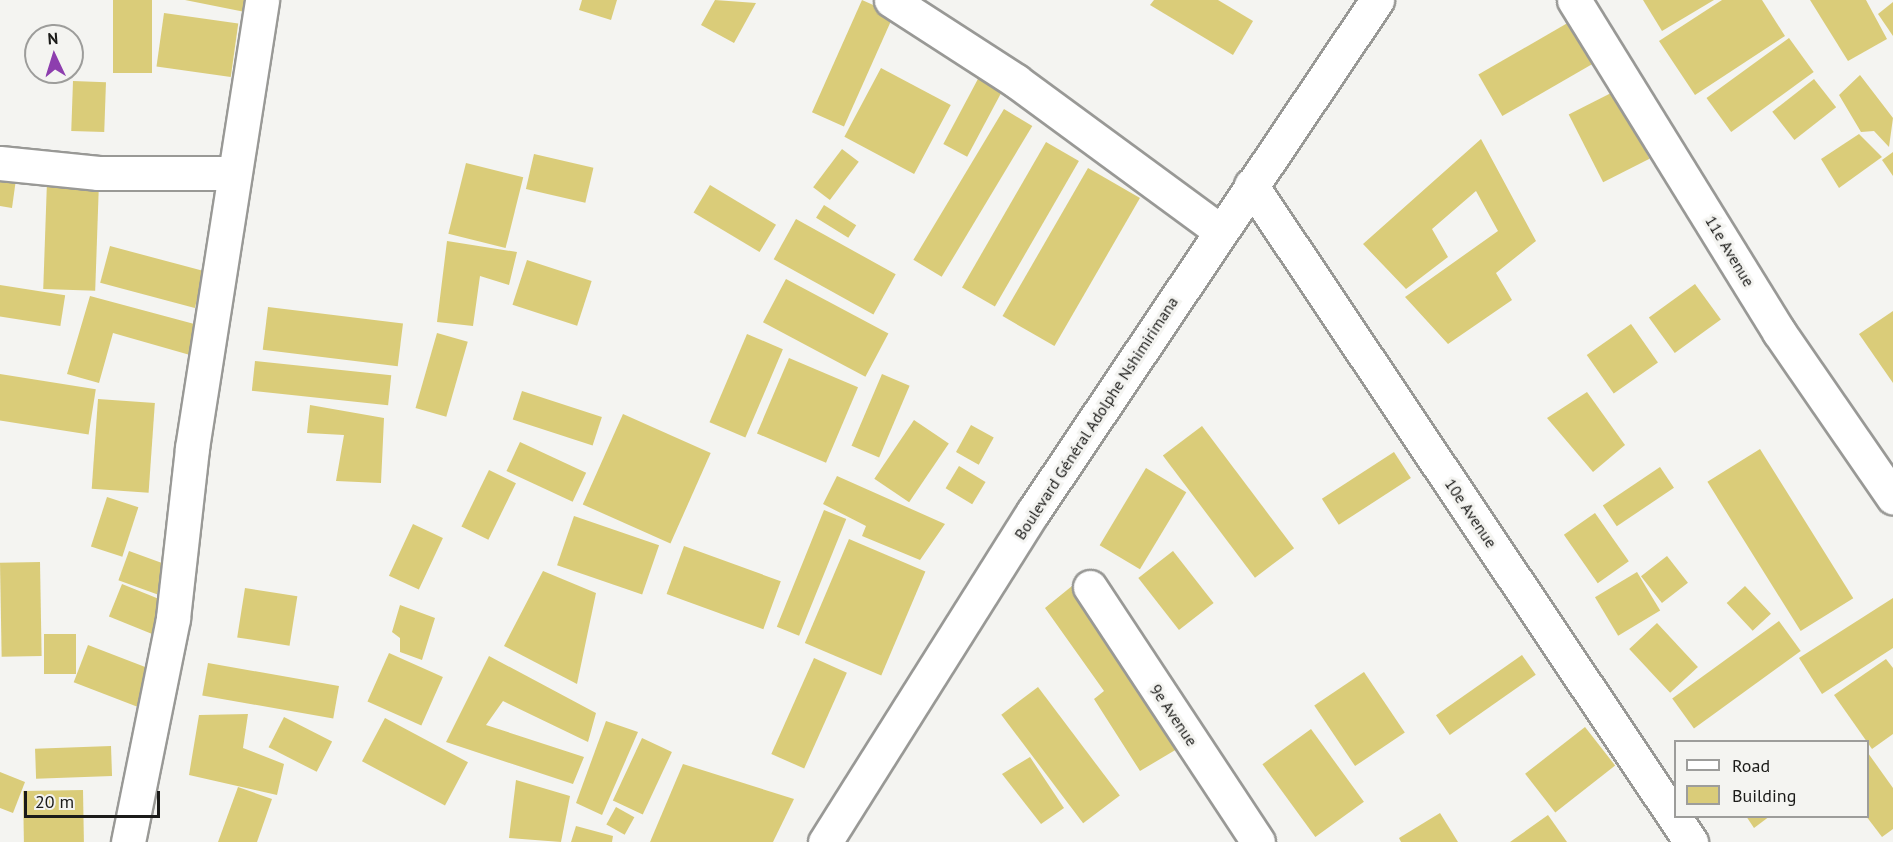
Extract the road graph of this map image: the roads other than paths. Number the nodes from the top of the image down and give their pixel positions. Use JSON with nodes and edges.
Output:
{"nodes":[{"id":1,"x":262,"y":0,"type":"edge"},
{"id":2,"x":891,"y":0,"type":"edge"},
{"id":3,"x":1377,"y":0,"type":"edge"},
{"id":4,"x":1574,"y":0,"type":"edge"},
{"id":5,"x":0,"y":163,"type":"edge"},
{"id":6,"x":233,"y":173,"type":"junction"},
{"id":7,"x":1251,"y":184,"type":"junction"},
{"id":8,"x":1220,"y":231,"type":"junction"},
{"id":9,"x":1893,"y":497,"type":"edge"},
{"id":10,"x":1090,"y":587,"type":"dead end"},
{"id":11,"x":1674,"y":817,"type":"edge"},
{"id":12,"x":1675,"y":818,"type":"edge"},
{"id":13,"x":128,"y":842,"type":"edge"},
{"id":14,"x":825,"y":842,"type":"edge"},
{"id":15,"x":1258,"y":842,"type":"edge"},
{"id":16,"x":1691,"y":842,"type":"edge"}],
"edges":[{"from":1,"to":6,"type":"street"},
{"from":2,"to":8,"type":"street"},
{"from":3,"to":7,"type":"street","name":"Boulevard Général Adolphe Nshimirimana"},
{"from":4,"to":9,"type":"street","name":"11e Avenue"},
{"from":5,"to":6,"type":"street"},
{"from":6,"to":13,"type":"street"},
{"from":7,"to":8,"type":"street","name":"Boulevard Général Adolphe Nshimirimana"},
{"from":7,"to":11,"type":"street","name":"10e Avenue"},
{"from":8,"to":14,"type":"street","name":"Boulevard Général Adolphe Nshimirimana"},
{"from":10,"to":15,"type":"street","name":"9e Avenue"},
{"from":12,"to":16,"type":"street","name":"10e Avenue"}]}
